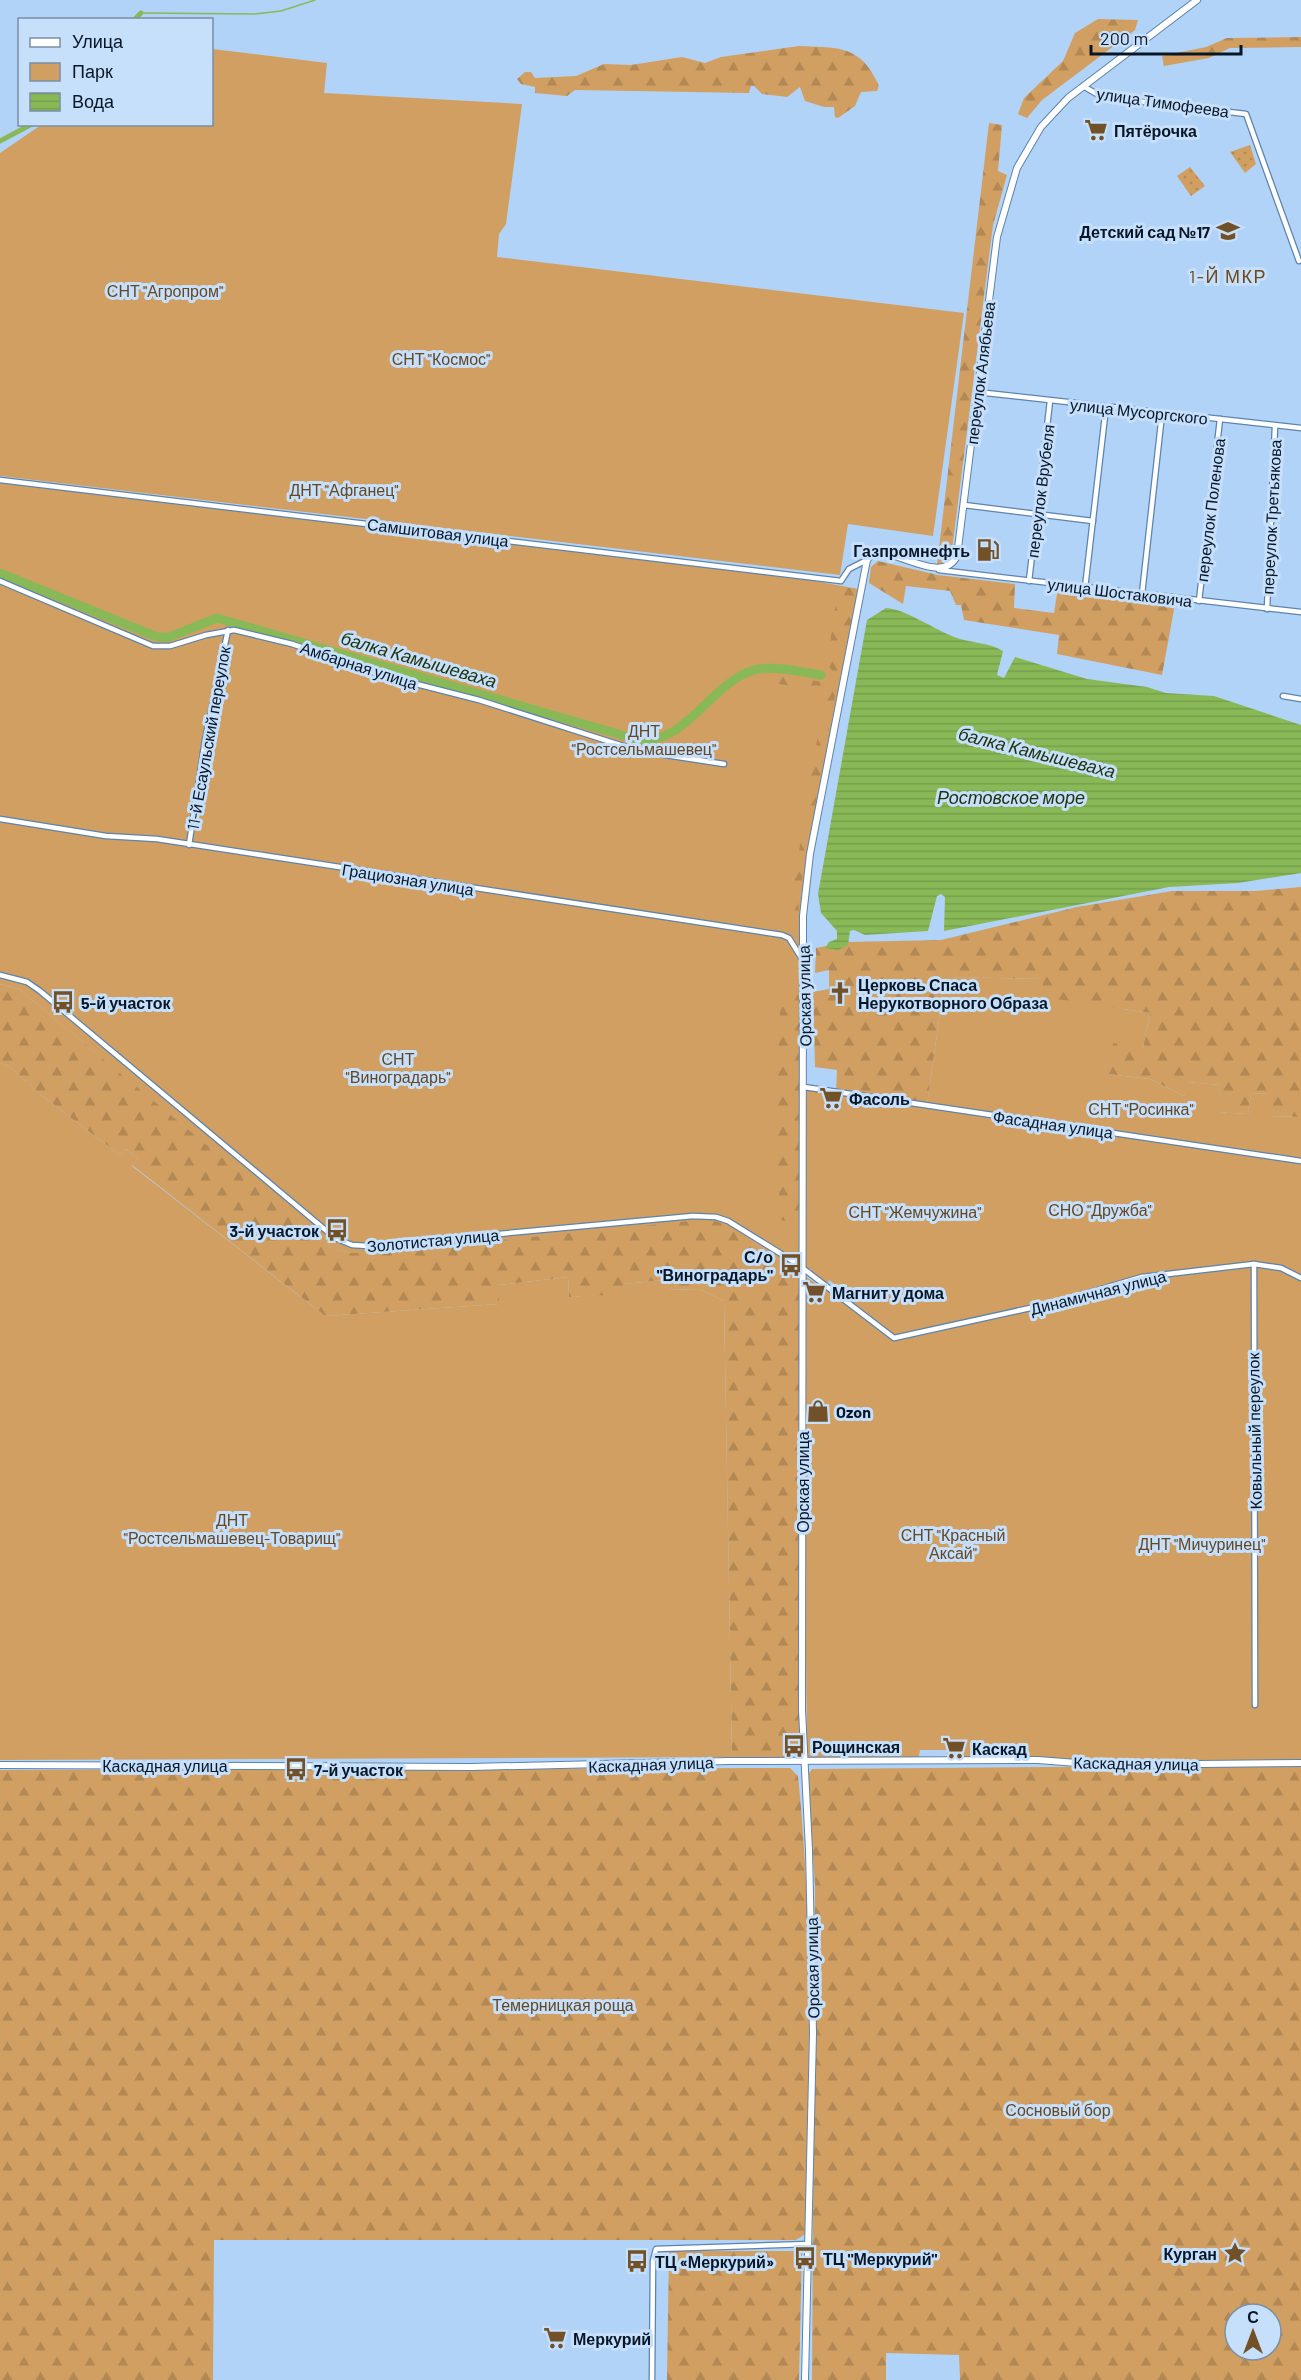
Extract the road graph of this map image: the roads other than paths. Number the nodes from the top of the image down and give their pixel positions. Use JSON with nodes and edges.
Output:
{"nodes":[{"id":1,"x":1197,"y":0,"type":"edge"},
{"id":2,"x":1083,"y":86,"type":"junction"},
{"id":3,"x":1299,"y":261,"type":"dead end"},
{"id":4,"x":977,"y":392,"type":"junction"},
{"id":5,"x":1050,"y":401,"type":"junction"},
{"id":6,"x":1106,"y":407,"type":"junction"},
{"id":7,"x":1162,"y":414,"type":"junction"},
{"id":8,"x":1220,"y":419,"type":"junction"},
{"id":9,"x":1275,"y":426,"type":"junction"},
{"id":10,"x":1301,"y":428,"type":"edge"},
{"id":11,"x":0,"y":480,"type":"edge"},
{"id":12,"x":964,"y":505,"type":"junction"},
{"id":13,"x":1037,"y":515,"type":"junction"},
{"id":14,"x":1093,"y":521,"type":"junction"},
{"id":15,"x":867,"y":560,"type":"junction"},
{"id":16,"x":939,"y":570,"type":"junction"},
{"id":17,"x":0,"y":581,"type":"edge"},
{"id":18,"x":1029,"y":581,"type":"junction"},
{"id":19,"x":1085,"y":588,"type":"junction"},
{"id":20,"x":1142,"y":594,"type":"junction"},
{"id":21,"x":1199,"y":601,"type":"junction"},
{"id":22,"x":1267,"y":609,"type":"junction"},
{"id":23,"x":1301,"y":612,"type":"edge"},
{"id":24,"x":228,"y":630,"type":"junction"},
{"id":25,"x":1284,"y":696,"type":"dead end"},
{"id":26,"x":1301,"y":699,"type":"edge"},
{"id":27,"x":724,"y":764,"type":"dead end"},
{"id":28,"x":0,"y":819,"type":"edge"},
{"id":29,"x":189,"y":845,"type":"junction"},
{"id":30,"x":804,"y":961,"type":"junction"},
{"id":31,"x":0,"y":975,"type":"edge"},
{"id":32,"x":804,"y":1087,"type":"junction"},
{"id":33,"x":1301,"y":1161,"type":"edge"},
{"id":34,"x":1254,"y":1264,"type":"junction"},
{"id":35,"x":802,"y":1268,"type":"junction"},
{"id":36,"x":1301,"y":1278,"type":"edge"},
{"id":37,"x":894,"y":1338,"type":"joint"},
{"id":38,"x":1256,"y":1706,"type":"dead end"},
{"id":39,"x":803,"y":1762,"type":"junction"},
{"id":40,"x":1301,"y":1763,"type":"edge"},
{"id":41,"x":0,"y":1765,"type":"edge"},
{"id":42,"x":809,"y":2244,"type":"junction"},
{"id":43,"x":652,"y":2380,"type":"edge"},
{"id":44,"x":805,"y":2380,"type":"edge"}],
"edges":[{"from":1,"to":2,"type":"main road","name":"переулок Алябьева"},
{"from":2,"to":3,"type":"street","name":"улица Тимофеева"},
{"from":2,"to":4,"type":"main road","name":"переулок Алябьева"},
{"from":4,"to":5,"type":"street","name":"улица Мусоргского"},
{"from":4,"to":12,"type":"main road","name":"переулок Алябьева"},
{"from":5,"to":6,"type":"street","name":"улица Мусоргского"},
{"from":5,"to":13,"type":"street","name":"переулок Врубеля"},
{"from":6,"to":7,"type":"street","name":"улица Мусоргского"},
{"from":6,"to":14,"type":"street"},
{"from":7,"to":8,"type":"street","name":"улица Мусоргского"},
{"from":7,"to":20,"type":"street"},
{"from":8,"to":9,"type":"street","name":"улица Мусоргского"},
{"from":8,"to":21,"type":"street","name":"переулок Поленова"},
{"from":9,"to":10,"type":"street","name":"улица Мусоргского"},
{"from":9,"to":22,"type":"street","name":"переулок Третьякова"},
{"from":11,"to":15,"type":"street","name":"Самшитовая улица"},
{"from":12,"to":13,"type":"street"},
{"from":12,"to":16,"type":"main road","name":"переулок Алябьева"},
{"from":13,"to":14,"type":"street"},
{"from":13,"to":18,"type":"street","name":"переулок Врубеля"},
{"from":14,"to":19,"type":"street"},
{"from":15,"to":16,"type":"main road"},
{"from":15,"to":30,"type":"main road","name":"Орская улица"},
{"from":16,"to":18,"type":"street","name":"улица Шостаковича"},
{"from":17,"to":24,"type":"street","name":"Амбарная улица"},
{"from":18,"to":19,"type":"street","name":"улица Шостаковича"},
{"from":19,"to":20,"type":"street","name":"улица Шостаковича"},
{"from":20,"to":21,"type":"street","name":"улица Шостаковича"},
{"from":21,"to":22,"type":"street","name":"улица Шостаковича"},
{"from":22,"to":23,"type":"street","name":"улица Шостаковича"},
{"from":24,"to":27,"type":"street","name":"Амбарная улица"},
{"from":24,"to":29,"type":"street","name":"11-й Есаульский переулок"},
{"from":25,"to":26,"type":"street"},
{"from":28,"to":29,"type":"street","name":"Грациозная улица"},
{"from":29,"to":30,"type":"street","name":"Грациозная улица"},
{"from":30,"to":32,"type":"main road","name":"Орская улица"},
{"from":31,"to":35,"type":"street","name":"Золотистая улица"},
{"from":32,"to":33,"type":"street","name":"Фасадная улица"},
{"from":32,"to":35,"type":"main road","name":"Орская улица"},
{"from":34,"to":36,"type":"street","name":"Динамичная улица"},
{"from":34,"to":37,"type":"street","name":"Динамичная улица"},
{"from":34,"to":38,"type":"street","name":"Ковыльный переулок"},
{"from":35,"to":37,"type":"street","name":"Золотистая улица"},
{"from":35,"to":39,"type":"main road","name":"Орская улица"},
{"from":39,"to":40,"type":"main road","name":"Каскадная улица"},
{"from":39,"to":41,"type":"main road","name":"Каскадная улица"},
{"from":39,"to":42,"type":"main road","name":"Орская улица"},
{"from":42,"to":43,"type":"street"},
{"from":42,"to":44,"type":"main road","name":"Орская улица"}]}
